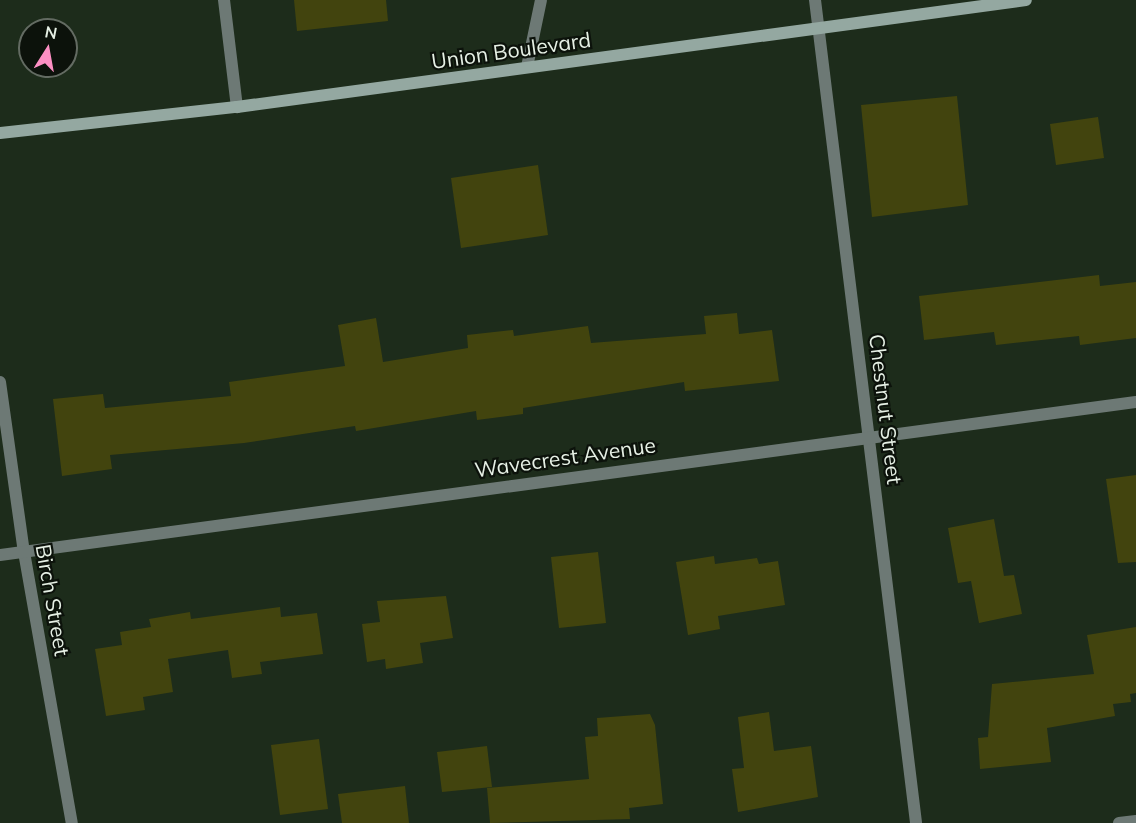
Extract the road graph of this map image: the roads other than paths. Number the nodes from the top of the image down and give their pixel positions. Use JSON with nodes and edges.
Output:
{"nodes":[{"id":1,"x":224,"y":0,"type":"edge"},
{"id":2,"x":541,"y":0,"type":"edge"},
{"id":3,"x":815,"y":0,"type":"edge"},
{"id":4,"x":1026,"y":0,"type":"edge"},
{"id":5,"x":818,"y":26,"type":"junction"},
{"id":6,"x":527,"y":68,"type":"junction"},
{"id":7,"x":237,"y":107,"type":"junction"},
{"id":8,"x":0,"y":133,"type":"edge"},
{"id":9,"x":0,"y":382,"type":"edge"},
{"id":10,"x":1136,"y":402,"type":"edge"},
{"id":11,"x":870,"y":435,"type":"junction"},
{"id":12,"x":24,"y":552,"type":"junction"},
{"id":13,"x":0,"y":555,"type":"edge"},
{"id":14,"x":1136,"y":821,"type":"edge"},
{"id":15,"x":72,"y":823,"type":"edge"},
{"id":16,"x":916,"y":823,"type":"edge"},
{"id":17,"x":1119,"y":823,"type":"edge"}],
"edges":[{"from":1,"to":7,"type":"street"},
{"from":2,"to":6,"type":"street"},
{"from":3,"to":5,"type":"street","name":"Chestnut Street"},
{"from":4,"to":5,"type":"main road","name":"Union Boulevard"},
{"from":5,"to":6,"type":"main road","name":"Union Boulevard"},
{"from":5,"to":11,"type":"street","name":"Chestnut Street"},
{"from":6,"to":7,"type":"main road","name":"Union Boulevard"},
{"from":7,"to":8,"type":"main road","name":"Union Boulevard"},
{"from":9,"to":12,"type":"street","name":"Birch Street"},
{"from":10,"to":11,"type":"street","name":"Wavecrest Avenue"},
{"from":11,"to":12,"type":"street","name":"Wavecrest Avenue"},
{"from":11,"to":16,"type":"street","name":"Chestnut Street"},
{"from":12,"to":13,"type":"street","name":"Wavecrest Avenue"},
{"from":12,"to":15,"type":"street","name":"Birch Street"},
{"from":14,"to":17,"type":"street"}]}
